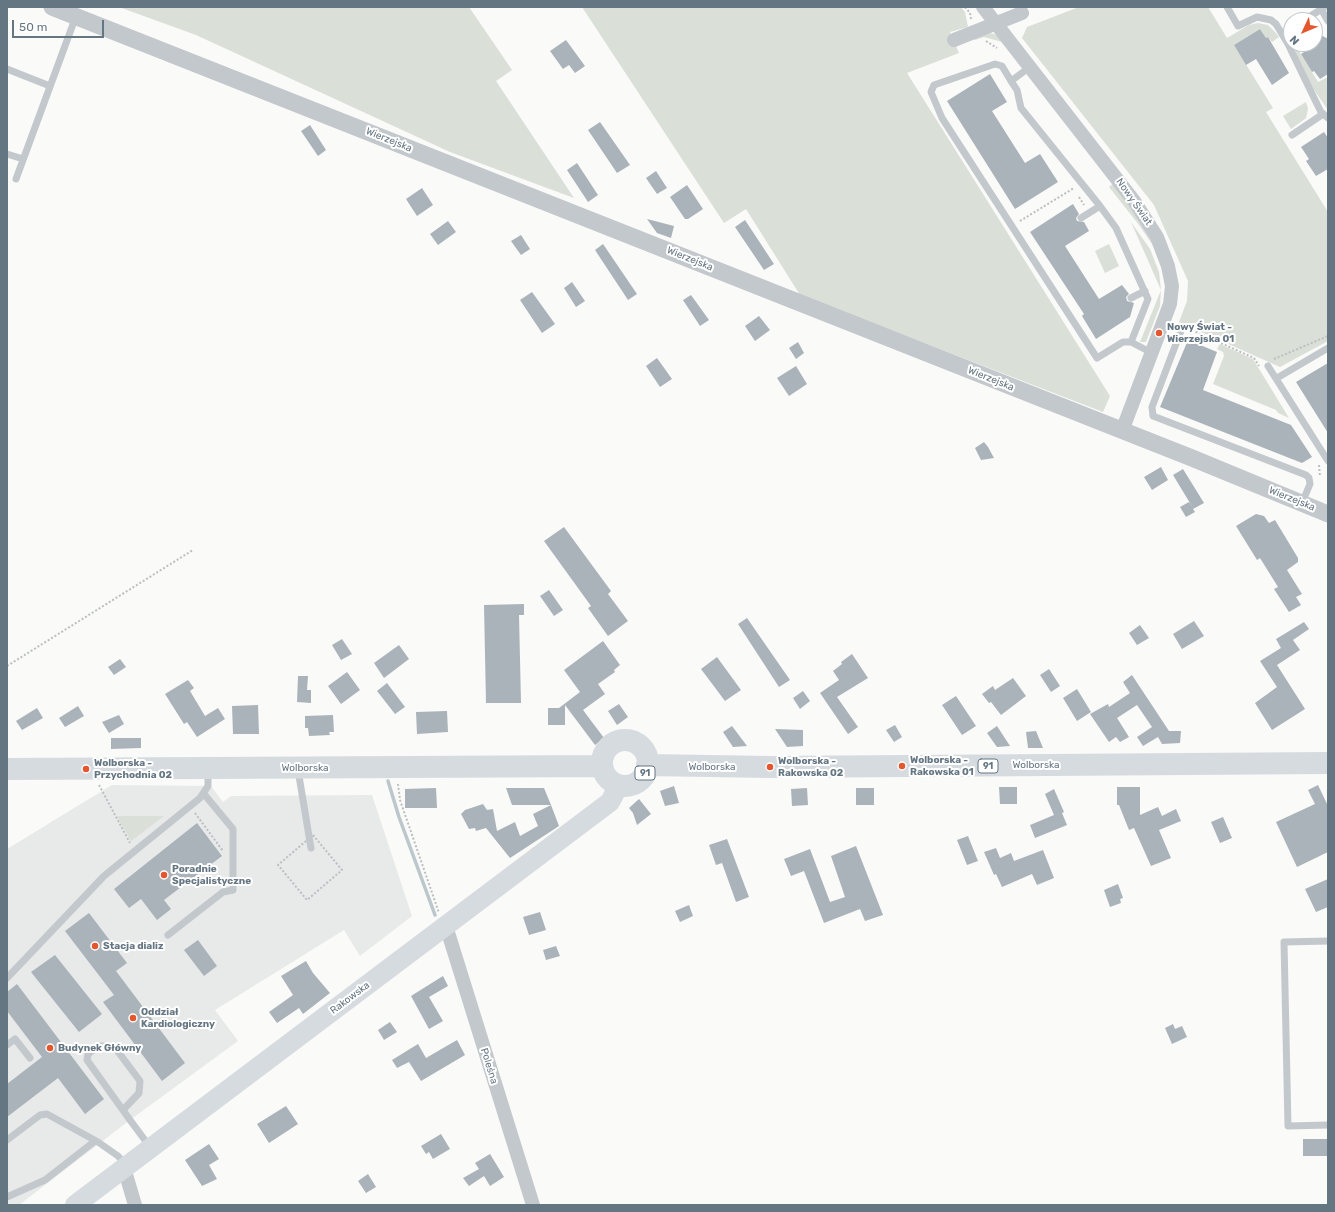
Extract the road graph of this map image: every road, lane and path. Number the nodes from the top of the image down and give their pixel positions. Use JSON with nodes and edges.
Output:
{"nodes":[{"id":1,"x":52,"y":7,"type":"edge"},
{"id":2,"x":983,"y":7,"type":"edge"},
{"id":3,"x":1227,"y":7,"type":"edge"},
{"id":4,"x":1323,"y":8,"type":"edge"},
{"id":5,"x":1022,"y":13,"type":"dead end"},
{"id":6,"x":76,"y":16,"type":"junction"},
{"id":7,"x":1328,"y":21,"type":"edge"},
{"id":8,"x":995,"y":22,"type":"junction"},
{"id":9,"x":1282,"y":34,"type":"joint"},
{"id":10,"x":954,"y":40,"type":"dead end"},
{"id":11,"x":1030,"y":67,"type":"junction"},
{"id":12,"x":7,"y":70,"type":"edge"},
{"id":13,"x":1011,"y":81,"type":"junction"},
{"id":14,"x":50,"y":86,"type":"junction"},
{"id":15,"x":1326,"y":116,"type":"edge"},
{"id":16,"x":1292,"y":135,"type":"dead end"},
{"id":17,"x":7,"y":154,"type":"edge"},
{"id":18,"x":23,"y":159,"type":"junction"},
{"id":19,"x":16,"y":179,"type":"dead end"},
{"id":20,"x":1100,"y":206,"type":"junction"},
{"id":21,"x":1089,"y":213,"type":"junction"},
{"id":22,"x":1081,"y":218,"type":"dead end"},
{"id":23,"x":1012,"y":226,"type":"junction"},
{"id":24,"x":1145,"y":291,"type":"junction"},
{"id":25,"x":1131,"y":298,"type":"dead end"},
{"id":26,"x":1182,"y":328,"type":"joint"},
{"id":27,"x":1328,"y":336,"type":"edge"},
{"id":28,"x":1131,"y":342,"type":"junction"},
{"id":29,"x":1328,"y":348,"type":"edge"},
{"id":30,"x":1152,"y":353,"type":"junction"},
{"id":31,"x":1268,"y":366,"type":"joint"},
{"id":32,"x":1262,"y":371,"type":"dead end"},
{"id":33,"x":1276,"y":378,"type":"junction"},
{"id":34,"x":1122,"y":430,"type":"junction"},
{"id":35,"x":1318,"y":461,"type":"dead end"},
{"id":36,"x":1328,"y":461,"type":"edge"},
{"id":37,"x":1318,"y":482,"type":"dead end"},
{"id":38,"x":1302,"y":503,"type":"junction"},
{"id":39,"x":1328,"y":514,"type":"edge"},
{"id":40,"x":193,"y":550,"type":"dead end"},
{"id":41,"x":7,"y":666,"type":"edge"},
{"id":42,"x":1328,"y":764,"type":"edge"},
{"id":43,"x":647,"y":765,"type":"junction"},
{"id":44,"x":602,"y":766,"type":"junction"},
{"id":45,"x":7,"y":768,"type":"edge"},
{"id":46,"x":208,"y":768,"type":"junction"},
{"id":47,"x":298,"y":768,"type":"junction"},
{"id":48,"x":397,"y":768,"type":"junction"},
{"id":49,"x":98,"y":784,"type":"dead end"},
{"id":50,"x":619,"y":785,"type":"junction"},
{"id":51,"x":204,"y":794,"type":"junction"},
{"id":52,"x":190,"y":807,"type":"junction"},
{"id":53,"x":310,"y":837,"type":"junction"},
{"id":54,"x":311,"y":848,"type":"dead end"},
{"id":55,"x":136,"y":850,"type":"junction"},
{"id":56,"x":232,"y":866,"type":"junction"},
{"id":57,"x":446,"y":926,"type":"junction"},
{"id":58,"x":168,"y":934,"type":"dead end"},
{"id":59,"x":1328,"y":941,"type":"edge"},
{"id":60,"x":7,"y":978,"type":"edge"},
{"id":61,"x":7,"y":1045,"type":"edge"},
{"id":62,"x":30,"y":1058,"type":"dead end"},
{"id":63,"x":123,"y":1110,"type":"junction"},
{"id":64,"x":1328,"y":1126,"type":"edge"},
{"id":65,"x":7,"y":1140,"type":"edge"},
{"id":66,"x":95,"y":1141,"type":"junction"},
{"id":67,"x":151,"y":1148,"type":"junction"},
{"id":68,"x":125,"y":1168,"type":"junction"},
{"id":69,"x":7,"y":1197,"type":"edge"},
{"id":70,"x":76,"y":1205,"type":"edge"},
{"id":71,"x":135,"y":1205,"type":"edge"},
{"id":72,"x":533,"y":1205,"type":"edge"}],
"edges":[{"from":1,"to":6,"type":"street","name":"Wierzejska"},
{"from":2,"to":8,"type":"street","name":"Nowy Świat"},
{"from":3,"to":9,"type":"lane"},
{"from":4,"to":7,"type":"lane"},
{"from":5,"to":8,"type":"street"},
{"from":6,"to":14,"type":"lane"},
{"from":6,"to":34,"type":"street","name":"Wierzejska"},
{"from":8,"to":10,"type":"street"},
{"from":8,"to":11,"type":"street","name":"Nowy Świat"},
{"from":9,"to":15,"type":"lane"},
{"from":11,"to":13,"type":"lane"},
{"from":11,"to":30,"type":"street","name":"Nowy Świat"},
{"from":12,"to":14,"type":"lane"},
{"from":13,"to":20,"type":"lane"},
{"from":13,"to":23,"type":"lane"},
{"from":14,"to":18,"type":"lane"},
{"from":15,"to":16,"type":"lane"},
{"from":17,"to":18,"type":"lane"},
{"from":18,"to":19,"type":"lane"},
{"from":20,"to":21,"type":"lane"},
{"from":20,"to":24,"type":"lane"},
{"from":21,"to":22,"type":"lane"},
{"from":21,"to":23,"type":"path"},
{"from":23,"to":28,"type":"lane"},
{"from":24,"to":25,"type":"lane"},
{"from":24,"to":28,"type":"lane"},
{"from":26,"to":32,"type":"path"},
{"from":26,"to":38,"type":"lane"},
{"from":27,"to":31,"type":"path"},
{"from":28,"to":30,"type":"lane"},
{"from":29,"to":33,"type":"lane"},
{"from":30,"to":34,"type":"street","name":"Nowy Świat"},
{"from":31,"to":33,"type":"lane"},
{"from":33,"to":36,"type":"lane"},
{"from":34,"to":38,"type":"street","name":"Wierzejska"},
{"from":35,"to":37,"type":"path"},
{"from":38,"to":39,"type":"street","name":"Wierzejska"},
{"from":40,"to":41,"type":"path"},
{"from":42,"to":43,"type":"main road","name":"Wolborska","number":"91"},
{"from":43,"to":44,"type":"main road","number":"91"},
{"from":43,"to":50,"type":"main road","number":"91"},
{"from":44,"to":48,"type":"main road","name":"Wolborska"},
{"from":44,"to":50,"type":"main road"},
{"from":45,"to":46,"type":"main road","name":"Wolborska"},
{"from":46,"to":47,"type":"main road","name":"Wolborska"},
{"from":46,"to":51,"type":"lane"},
{"from":47,"to":48,"type":"main road","name":"Wolborska"},
{"from":47,"to":53,"type":"lane"},
{"from":48,"to":57,"type":"path"},
{"from":49,"to":55,"type":"path"},
{"from":50,"to":57,"type":"main road","name":"Rakowska"},
{"from":51,"to":52,"type":"lane"},
{"from":51,"to":56,"type":"lane"},
{"from":52,"to":55,"type":"lane"},
{"from":52,"to":56,"type":"path"},
{"from":53,"to":53,"type":"path"},
{"from":53,"to":54,"type":"lane"},
{"from":55,"to":60,"type":"lane"},
{"from":56,"to":58,"type":"lane"},
{"from":57,"to":67,"type":"main road","name":"Rakowska"},
{"from":57,"to":72,"type":"street","name":"Poleśna"},
{"from":59,"to":64,"type":"lane"},
{"from":61,"to":62,"type":"lane"},
{"from":63,"to":63,"type":"lane"},
{"from":63,"to":67,"type":"lane"},
{"from":65,"to":66,"type":"lane"},
{"from":66,"to":68,"type":"lane"},
{"from":66,"to":69,"type":"lane"},
{"from":67,"to":68,"type":"main road","name":"Rakowska"},
{"from":68,"to":70,"type":"main road","name":"Rakowska"},
{"from":68,"to":71,"type":"street"}]}
